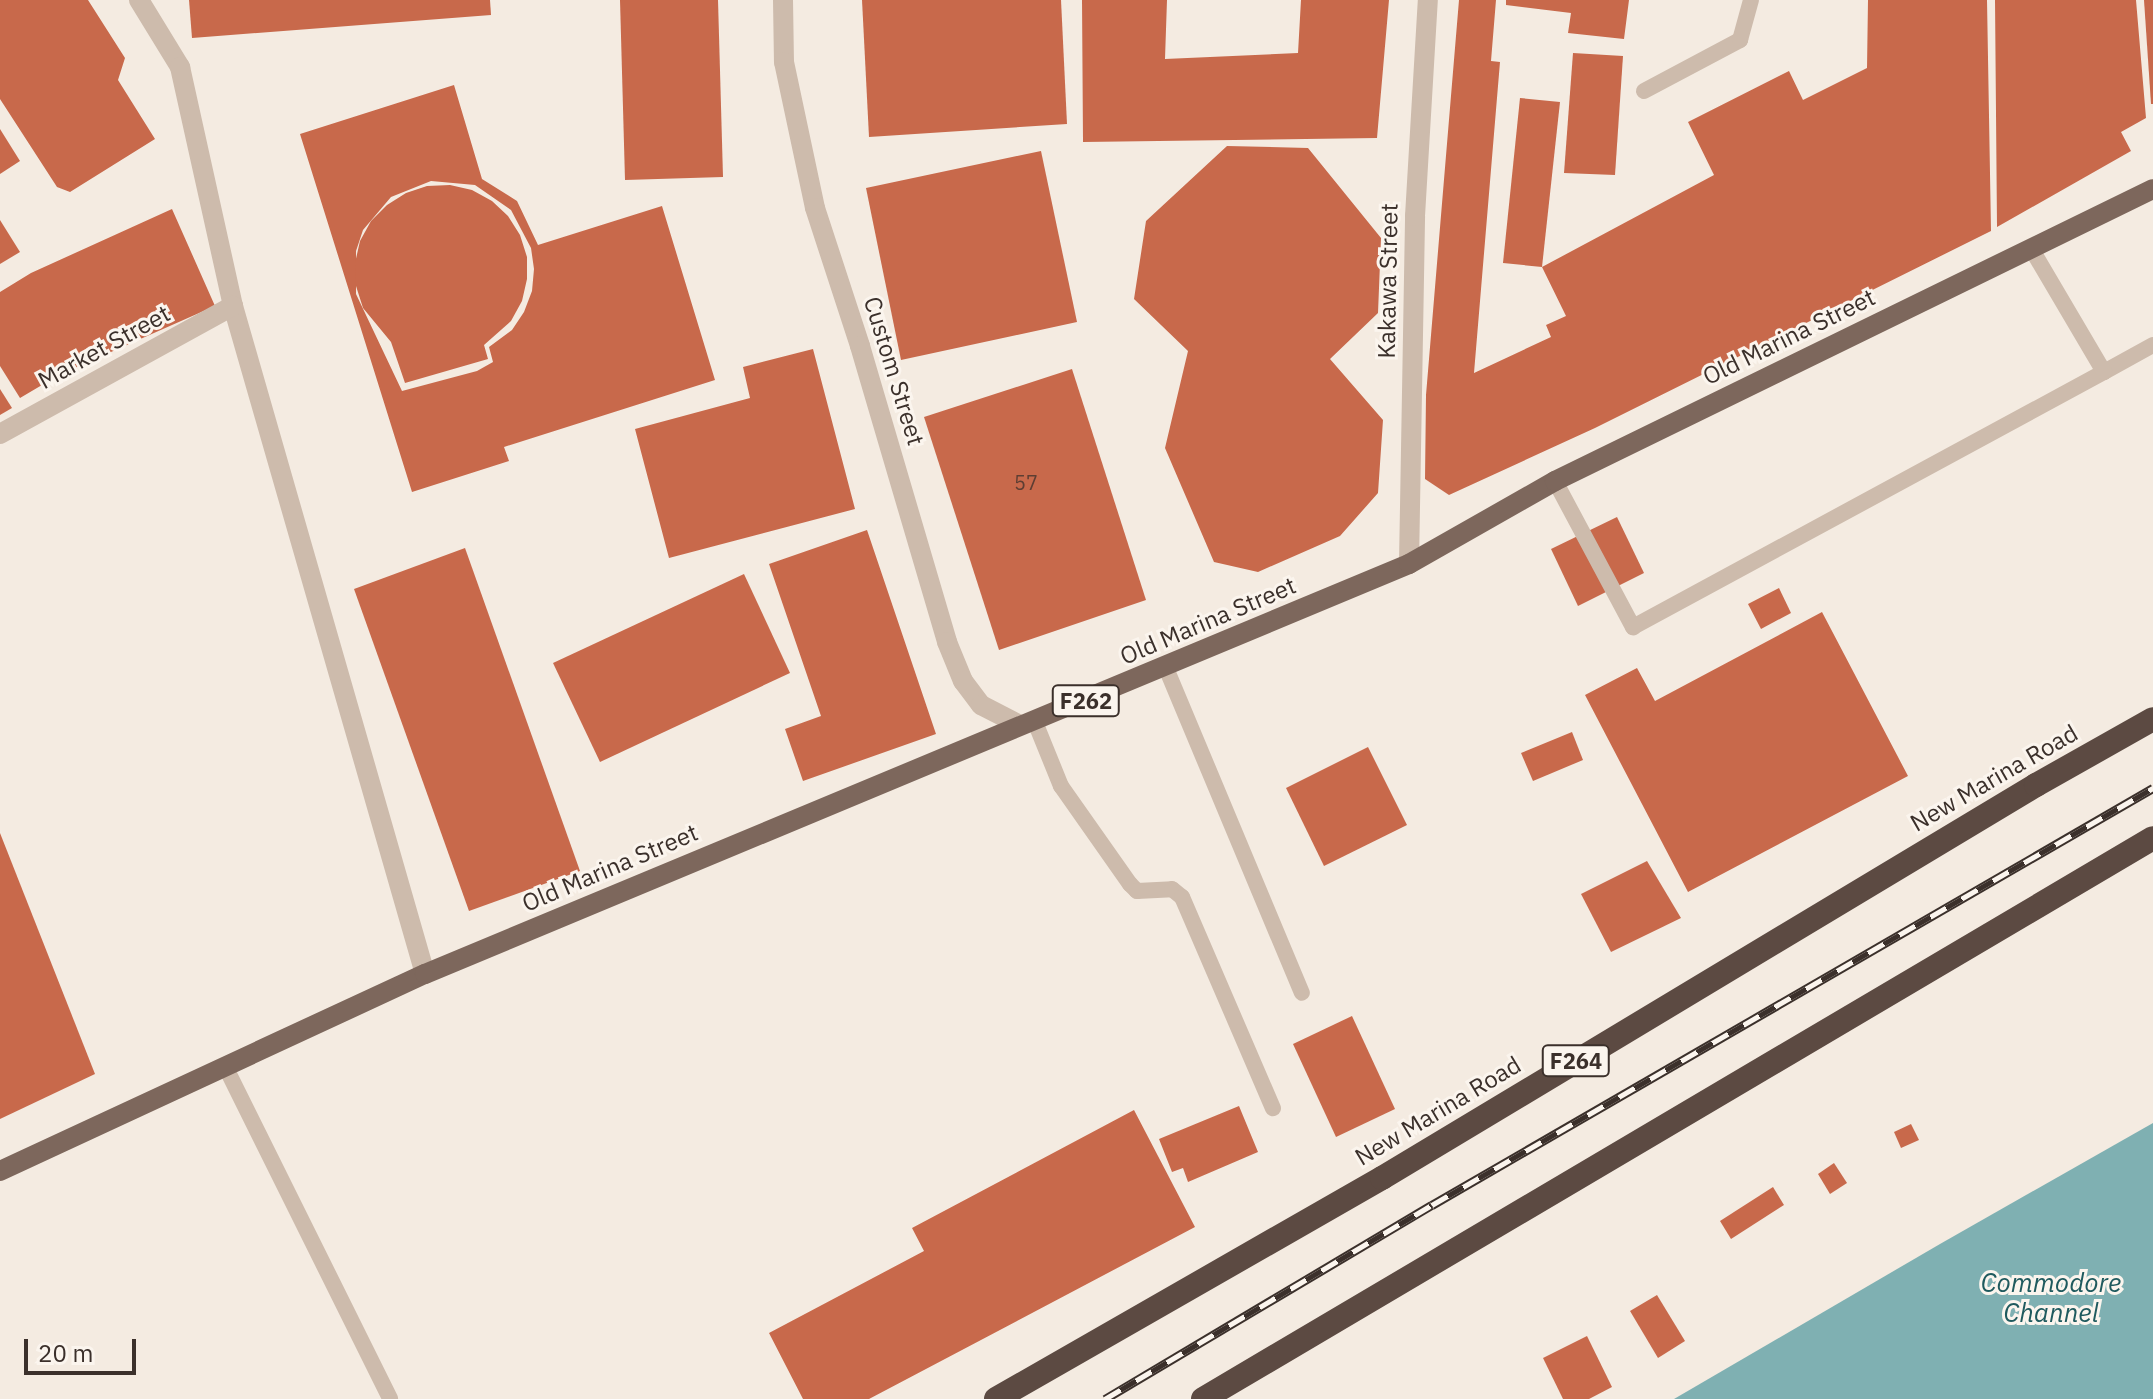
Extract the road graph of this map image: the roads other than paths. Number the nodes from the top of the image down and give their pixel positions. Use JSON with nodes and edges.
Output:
{"nodes":[{"id":1,"x":139,"y":0,"type":"edge"},
{"id":2,"x":783,"y":0,"type":"edge"},
{"id":3,"x":1428,"y":0,"type":"edge"},
{"id":4,"x":1751,"y":0,"type":"edge"},
{"id":5,"x":1644,"y":91,"type":"dead end"},
{"id":6,"x":2153,"y":189,"type":"edge"},
{"id":7,"x":2031,"y":248,"type":"junction"},
{"id":8,"x":233,"y":306,"type":"junction"},
{"id":9,"x":2153,"y":345,"type":"edge"},
{"id":10,"x":2104,"y":372,"type":"junction"},
{"id":11,"x":0,"y":434,"type":"edge"},
{"id":12,"x":1555,"y":481,"type":"junction"},
{"id":13,"x":1409,"y":564,"type":"junction"},
{"id":14,"x":1166,"y":668,"type":"junction"},
{"id":15,"x":2153,"y":719,"type":"edge"},
{"id":16,"x":1027,"y":724,"type":"junction"},
{"id":17,"x":2153,"y":826,"type":"edge"},
{"id":18,"x":2153,"y":838,"type":"edge"},
{"id":19,"x":2117,"y":857,"type":"junction"},
{"id":20,"x":425,"y":974,"type":"junction"},
{"id":21,"x":1302,"y":993,"type":"dead end"},
{"id":22,"x":226,"y":1068,"type":"junction"},
{"id":23,"x":1273,"y":1108,"type":"dead end"},
{"id":24,"x":0,"y":1171,"type":"edge"},
{"id":25,"x":390,"y":1399,"type":"edge"},
{"id":26,"x":996,"y":1399,"type":"edge"},
{"id":27,"x":1203,"y":1399,"type":"edge"}],
"edges":[{"from":1,"to":8,"type":"street"},
{"from":2,"to":16,"type":"street","name":"Custom Street"},
{"from":3,"to":13,"type":"street","name":"Kakawa Street"},
{"from":4,"to":5,"type":"lane"},
{"from":6,"to":7,"type":"main road","name":"Old Marina Street","number":"F262"},
{"from":7,"to":10,"type":"lane"},
{"from":7,"to":12,"type":"main road","name":"Old Marina Street","number":"F262"},
{"from":8,"to":11,"type":"street","name":"Market Street"},
{"from":8,"to":20,"type":"street"},
{"from":9,"to":10,"type":"lane"},
{"from":10,"to":12,"type":"lane"},
{"from":12,"to":13,"type":"main road","name":"Old Marina Street","number":"F262"},
{"from":13,"to":14,"type":"main road","name":"Old Marina Street","number":"F262"},
{"from":14,"to":16,"type":"main road","name":"Old Marina Street","number":"F262"},
{"from":14,"to":21,"type":"lane"},
{"from":15,"to":26,"type":"highway","name":"New Marina Road","number":"F264"},
{"from":16,"to":20,"type":"main road","name":"Old Marina Street","number":"F262"},
{"from":16,"to":23,"type":"lane"},
{"from":17,"to":19,"type":"highway"},
{"from":18,"to":19,"type":"highway"},
{"from":19,"to":27,"type":"highway"},
{"from":20,"to":22,"type":"main road","name":"Old Marina Street","number":"F262"},
{"from":22,"to":24,"type":"main road","name":"Old Marina Street","number":"F262"},
{"from":22,"to":25,"type":"lane"}]}
